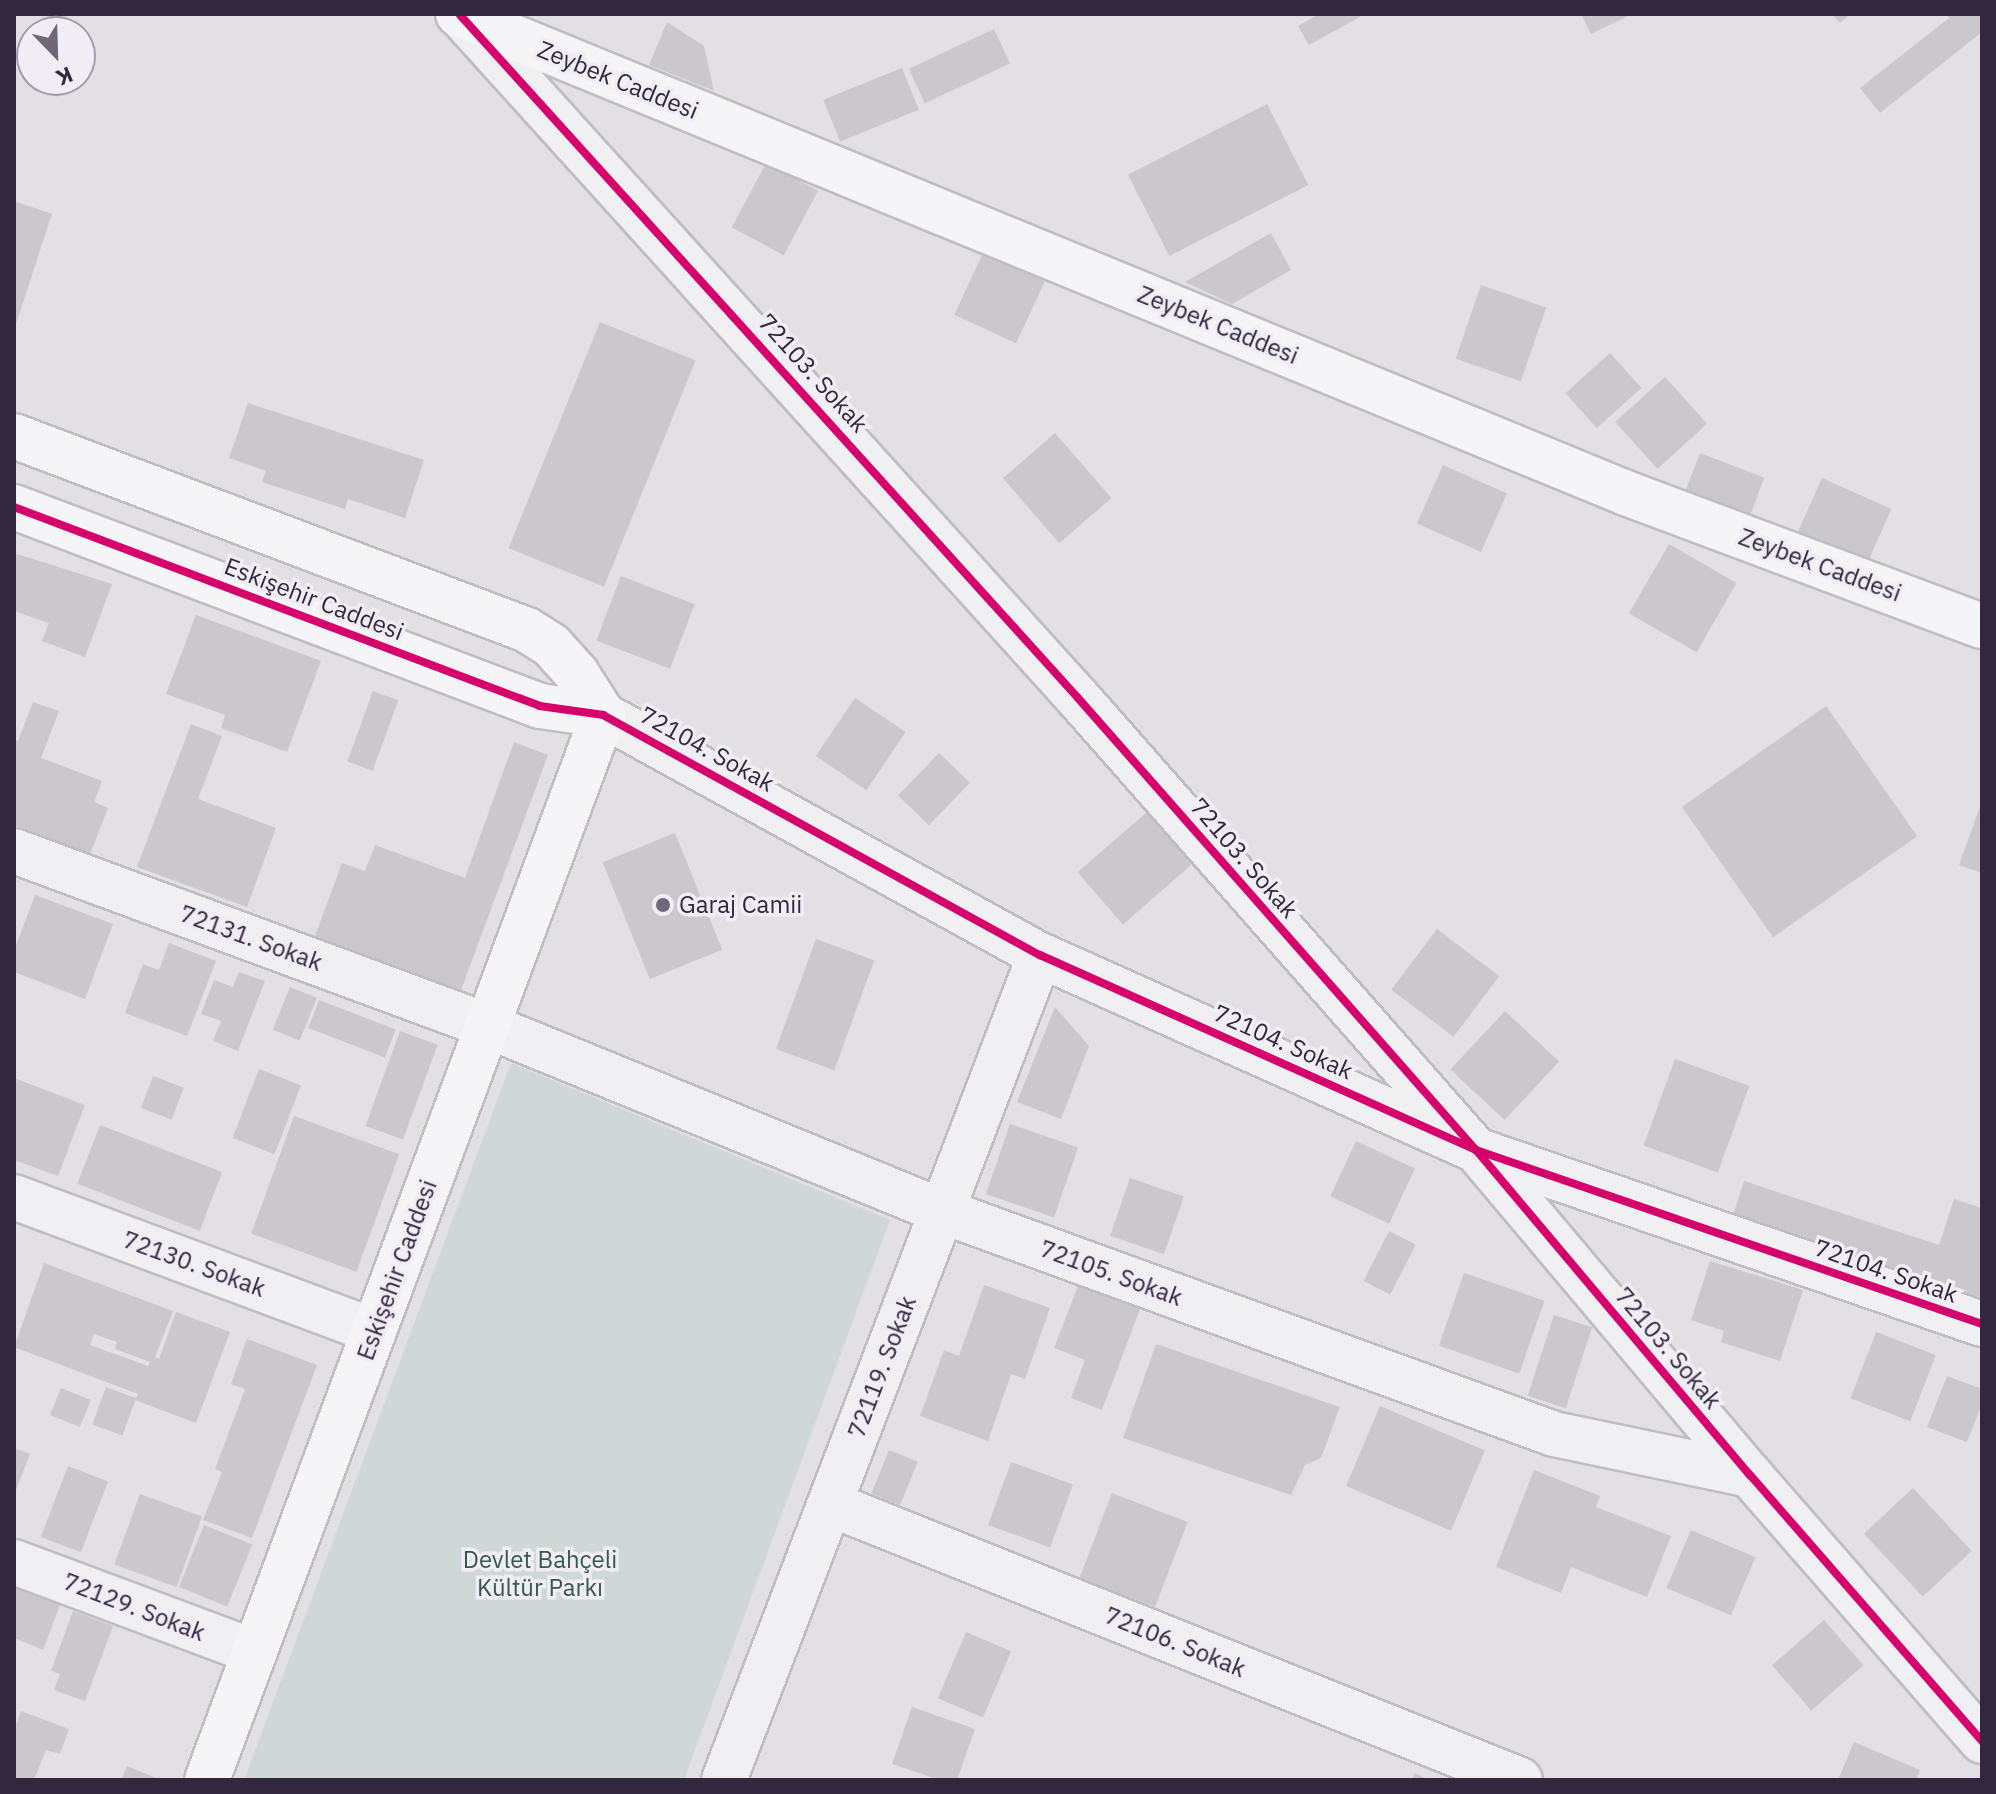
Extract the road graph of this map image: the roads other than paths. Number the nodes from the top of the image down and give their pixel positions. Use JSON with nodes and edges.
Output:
{"nodes":[{"id":1,"x":459,"y":14,"type":"edge"},
{"id":2,"x":14,"y":436,"type":"edge"},
{"id":3,"x":14,"y":507,"type":"edge"},
{"id":4,"x":1982,"y":626,"type":"edge"},
{"id":5,"x":603,"y":715,"type":"junction"},
{"id":6,"x":14,"y":851,"type":"edge"},
{"id":7,"x":1040,"y":955,"type":"junction"},
{"id":8,"x":488,"y":1026,"type":"junction"},
{"id":9,"x":1476,"y":1150,"type":"junction"},
{"id":10,"x":14,"y":1197,"type":"edge"},
{"id":11,"x":942,"y":1211,"type":"junction"},
{"id":12,"x":1982,"y":1324,"type":"edge"},
{"id":13,"x":374,"y":1331,"type":"junction"},
{"id":14,"x":1750,"y":1475,"type":"junction"},
{"id":15,"x":830,"y":1504,"type":"junction"},
{"id":16,"x":14,"y":1562,"type":"edge"},
{"id":17,"x":255,"y":1652,"type":"junction"},
{"id":18,"x":1982,"y":1741,"type":"edge"},
{"id":19,"x":207,"y":1780,"type":"edge"},
{"id":20,"x":724,"y":1780,"type":"edge"},
{"id":21,"x":1520,"y":1780,"type":"edge"}],
"edges":[{"from":1,"to":4,"type":"street","name":"Zeybek Caddesi"},
{"from":1,"to":9,"type":"street","name":"72103. Sokak"},
{"from":2,"to":5,"type":"street","name":"Eskişehir Caddesi"},
{"from":3,"to":5,"type":"street","name":"Eskişehir Caddesi"},
{"from":5,"to":7,"type":"street","name":"72104. Sokak"},
{"from":5,"to":8,"type":"street","name":"Eskişehir Caddesi"},
{"from":6,"to":8,"type":"street","name":"72131. Sokak"},
{"from":7,"to":9,"type":"street","name":"72104. Sokak"},
{"from":7,"to":11,"type":"street","name":"72119. Sokak"},
{"from":8,"to":11,"type":"street","name":"72105. Sokak"},
{"from":8,"to":13,"type":"street","name":"Eskişehir Caddesi"},
{"from":9,"to":12,"type":"street","name":"72104. Sokak"},
{"from":9,"to":14,"type":"street","name":"72103. Sokak"},
{"from":10,"to":13,"type":"street","name":"72130. Sokak"},
{"from":11,"to":14,"type":"street","name":"72105. Sokak"},
{"from":11,"to":15,"type":"street","name":"72119. Sokak"},
{"from":13,"to":17,"type":"street","name":"Eskişehir Caddesi"},
{"from":14,"to":18,"type":"street","name":"72103. Sokak"},
{"from":15,"to":20,"type":"street","name":"72119. Sokak"},
{"from":15,"to":21,"type":"street","name":"72106. Sokak"},
{"from":16,"to":17,"type":"street","name":"72129. Sokak"},
{"from":17,"to":19,"type":"street","name":"Eskişehir Caddesi"}]}
